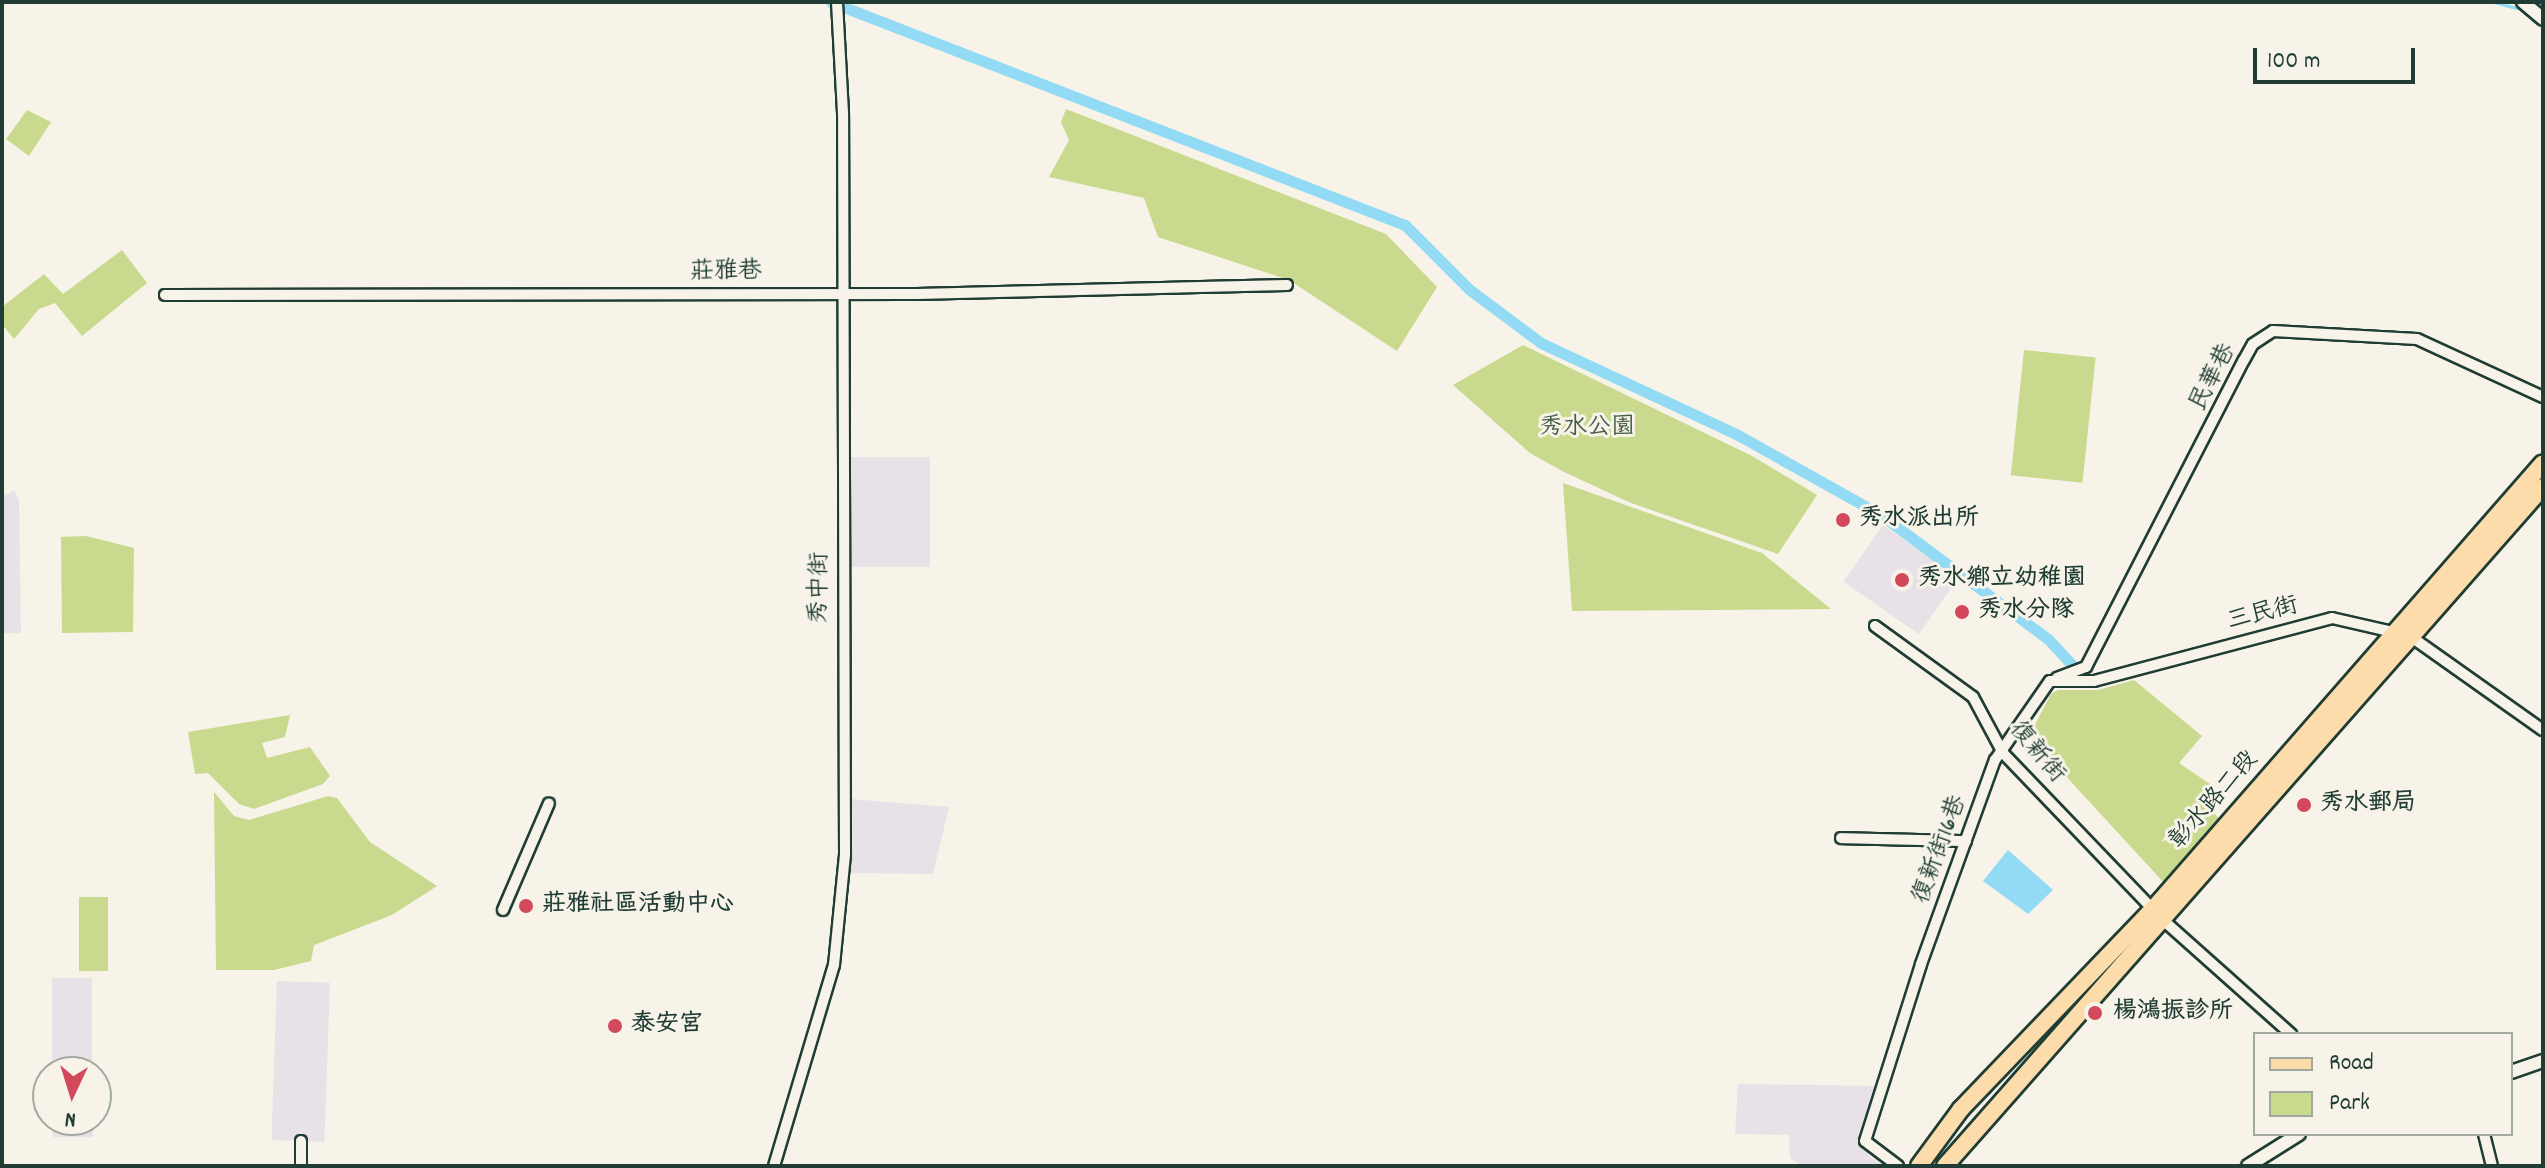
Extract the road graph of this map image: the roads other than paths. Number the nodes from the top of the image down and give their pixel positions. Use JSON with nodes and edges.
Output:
{"nodes":[{"id":1,"x":837,"y":2,"type":"edge"},
{"id":2,"x":2523,"y":2,"type":"edge"},
{"id":3,"x":2543,"y":19,"type":"edge"},
{"id":4,"x":1287,"y":285,"type":"dead end"},
{"id":5,"x":843,"y":292,"type":"junction"},
{"id":6,"x":165,"y":295,"type":"dead end"},
{"id":7,"x":2543,"y":397,"type":"edge"},
{"id":8,"x":2543,"y":463,"type":"edge"},
{"id":9,"x":2543,"y":487,"type":"edge"},
{"id":10,"x":1875,"y":626,"type":"dead end"},
{"id":11,"x":2402,"y":633,"type":"junction"},
{"id":12,"x":2050,"y":681,"type":"junction"},
{"id":13,"x":2543,"y":730,"type":"edge"},
{"id":14,"x":2003,"y":753,"type":"junction"},
{"id":15,"x":549,"y":803,"type":"dead end"},
{"id":16,"x":1841,"y":838,"type":"dead end"},
{"id":17,"x":1966,"y":841,"type":"junction"},
{"id":18,"x":503,"y":910,"type":"dead end"},
{"id":19,"x":2159,"y":915,"type":"junction"},
{"id":20,"x":2289,"y":1032,"type":"edge"},
{"id":21,"x":2543,"y":1061,"type":"edge"},
{"id":22,"x":2513,"y":1071,"type":"edge"},
{"id":23,"x":2296,"y":1136,"type":"edge"},
{"id":24,"x":2484,"y":1136,"type":"edge"},
{"id":25,"x":301,"y":1141,"type":"dead end"},
{"id":26,"x":301,"y":1166,"type":"edge"},
{"id":27,"x":774,"y":1166,"type":"edge"},
{"id":28,"x":1898,"y":1166,"type":"edge"},
{"id":29,"x":1919,"y":1166,"type":"edge"},
{"id":30,"x":1945,"y":1166,"type":"edge"},
{"id":31,"x":2248,"y":1166,"type":"edge"},
{"id":32,"x":2492,"y":1166,"type":"edge"}],
"edges":[{"from":1,"to":5,"type":"street","name":"秀中街"},
{"from":2,"to":3,"type":"street"},
{"from":4,"to":5,"type":"street","name":"莊雅巷"},
{"from":5,"to":6,"type":"street","name":"莊雅巷"},
{"from":5,"to":27,"type":"street","name":"秀中街"},
{"from":7,"to":12,"type":"street","name":"民華巷"},
{"from":8,"to":11,"type":"main road","name":"彰水路二段"},
{"from":9,"to":11,"type":"main road","name":"彰水路二段"},
{"from":10,"to":14,"type":"street","name":"復新街"},
{"from":11,"to":12,"type":"street","name":"三民街"},
{"from":11,"to":13,"type":"street","name":"三民街"},
{"from":11,"to":19,"type":"main road","name":"彰水路二段"},
{"from":12,"to":14,"type":"street"},
{"from":14,"to":17,"type":"street","name":"復新街16巷"},
{"from":14,"to":19,"type":"street","name":"復新街"},
{"from":15,"to":18,"type":"street"},
{"from":16,"to":17,"type":"street"},
{"from":17,"to":28,"type":"street","name":"復新街16巷"},
{"from":19,"to":20,"type":"street","name":"復新街"},
{"from":19,"to":29,"type":"main road","name":"彰水路二段"},
{"from":19,"to":30,"type":"main road","name":"彰水路二段"},
{"from":21,"to":22,"type":"street"},
{"from":23,"to":31,"type":"street"},
{"from":24,"to":32,"type":"street"},
{"from":25,"to":26,"type":"street"}]}
